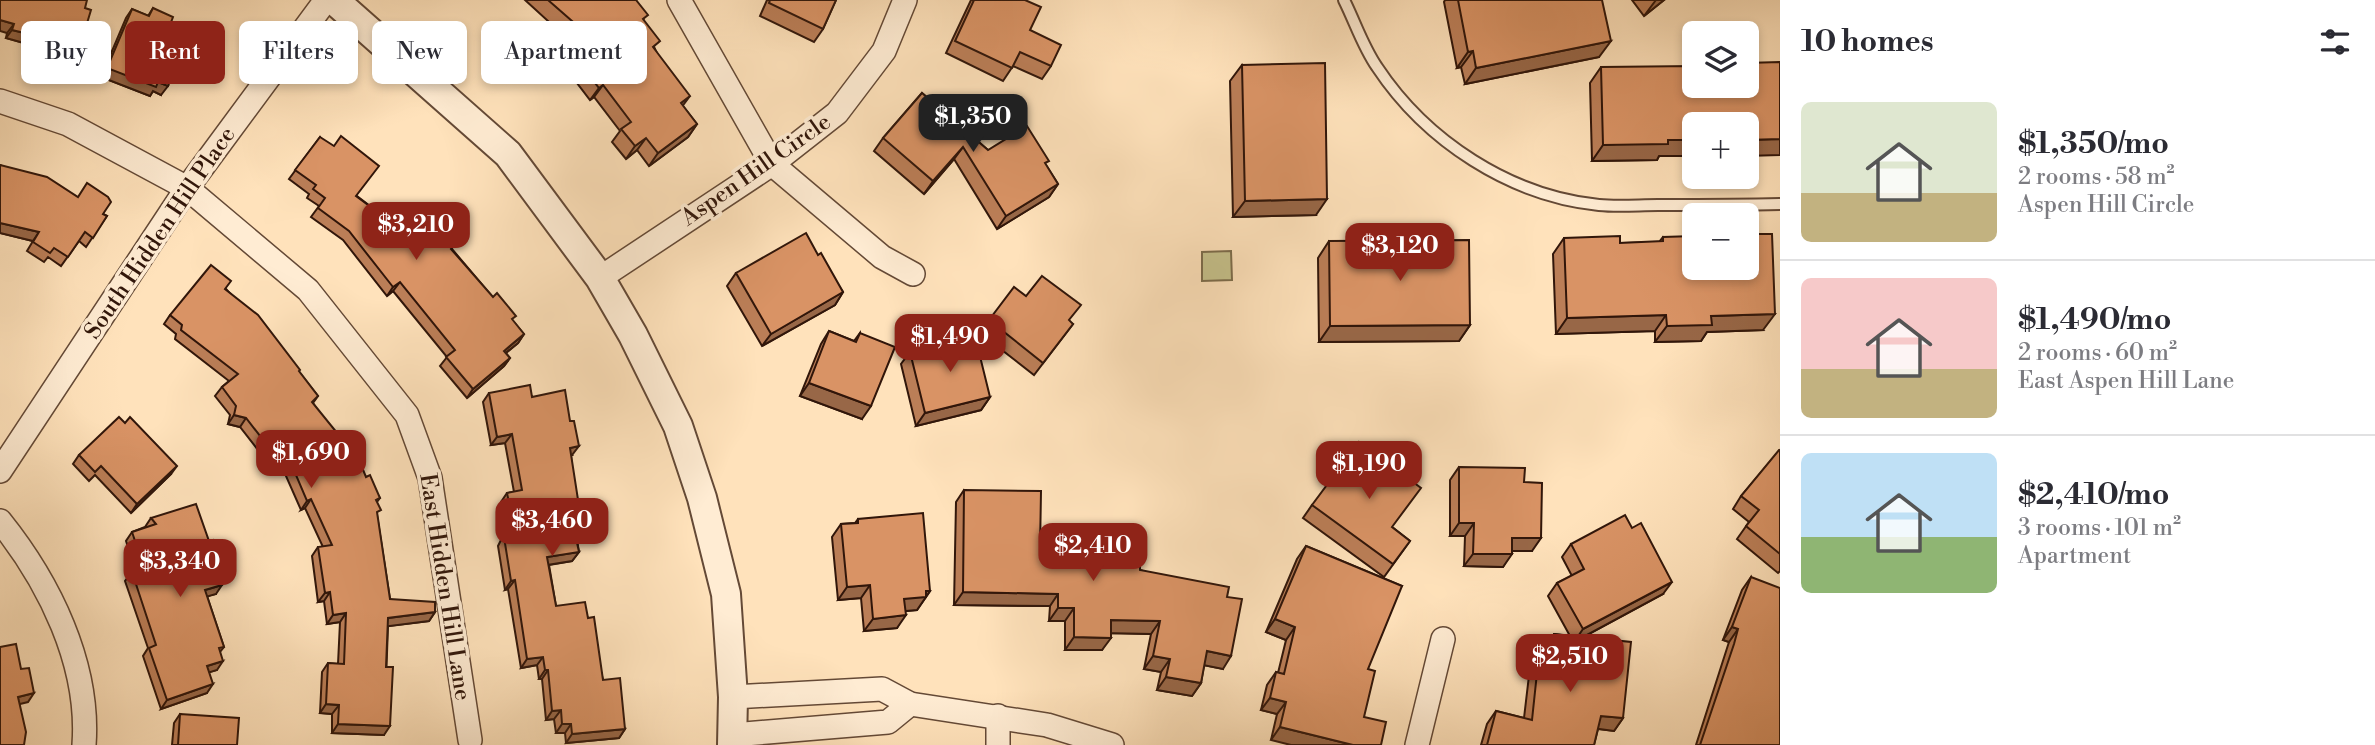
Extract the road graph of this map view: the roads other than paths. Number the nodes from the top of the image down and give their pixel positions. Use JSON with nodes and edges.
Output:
{"nodes":[{"id":1,"x":326,"y":0,"type":"edge"},
{"id":2,"x":334,"y":0,"type":"edge"},
{"id":3,"x":679,"y":0,"type":"edge"},
{"id":4,"x":905,"y":0,"type":"edge"},
{"id":5,"x":1345,"y":0,"type":"edge"},
{"id":6,"x":0,"y":101,"type":"edge"},
{"id":7,"x":772,"y":164,"type":"junction"},
{"id":8,"x":187,"y":188,"type":"junction"},
{"id":9,"x":1780,"y":204,"type":"edge"},
{"id":10,"x":914,"y":274,"type":"dead end"},
{"id":11,"x":600,"y":278,"type":"junction"},
{"id":12,"x":0,"y":471,"type":"edge"},
{"id":13,"x":0,"y":521,"type":"edge"},
{"id":14,"x":1443,"y":639,"type":"dead end"},
{"id":15,"x":733,"y":697,"type":"junction"},
{"id":16,"x":910,"y":704,"type":"junction"},
{"id":17,"x":998,"y":716,"type":"junction"},
{"id":18,"x":470,"y":740,"type":"dead end"},
{"id":19,"x":732,"y":740,"type":"edge"},
{"id":20,"x":84,"y":745,"type":"edge"},
{"id":21,"x":998,"y":745,"type":"edge"},
{"id":22,"x":1112,"y":745,"type":"edge"},
{"id":23,"x":1417,"y":745,"type":"edge"}],
"edges":[{"from":1,"to":8,"type":"street","name":"South Hidden Hill Place"},
{"from":2,"to":11,"type":"street"},
{"from":3,"to":7,"type":"street"},
{"from":4,"to":7,"type":"street","name":"Aspen Hill Circle"},
{"from":5,"to":9,"type":"lane"},
{"from":6,"to":8,"type":"street","name":"East Hidden Hill Lane"},
{"from":7,"to":10,"type":"street"},
{"from":7,"to":11,"type":"street","name":"Aspen Hill Circle"},
{"from":8,"to":12,"type":"street","name":"South Hidden Hill Place"},
{"from":8,"to":18,"type":"street","name":"East Hidden Hill Lane"},
{"from":11,"to":15,"type":"street"},
{"from":13,"to":20,"type":"street"},
{"from":14,"to":23,"type":"street"},
{"from":15,"to":16,"type":"street"},
{"from":15,"to":19,"type":"street"},
{"from":16,"to":17,"type":"street"},
{"from":16,"to":19,"type":"street"},
{"from":17,"to":21,"type":"street"},
{"from":17,"to":22,"type":"street"}]}
